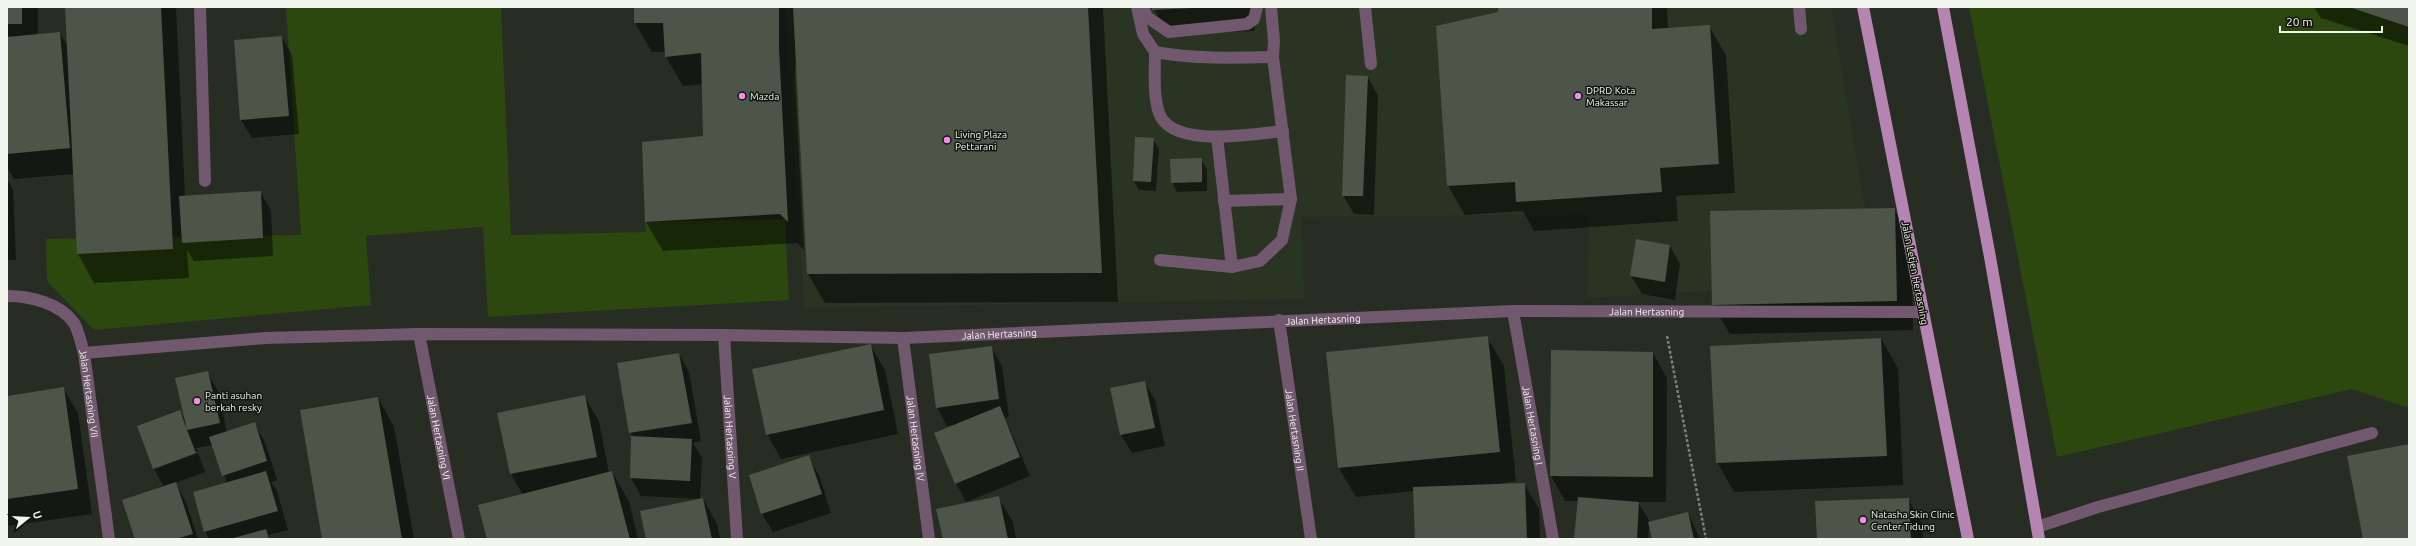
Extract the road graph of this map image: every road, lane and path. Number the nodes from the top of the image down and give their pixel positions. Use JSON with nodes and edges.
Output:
{"nodes":[{"id":1,"x":200,"y":7,"type":"edge"},
{"id":2,"x":1137,"y":7,"type":"edge"},
{"id":3,"x":1143,"y":7,"type":"edge"},
{"id":4,"x":1257,"y":7,"type":"edge"},
{"id":5,"x":1271,"y":7,"type":"edge"},
{"id":6,"x":1365,"y":7,"type":"edge"},
{"id":7,"x":1799,"y":7,"type":"edge"},
{"id":8,"x":1863,"y":7,"type":"edge"},
{"id":9,"x":1944,"y":7,"type":"edge"},
{"id":10,"x":1801,"y":30,"type":"dead end"},
{"id":11,"x":1154,"y":52,"type":"junction"},
{"id":12,"x":1272,"y":57,"type":"junction"},
{"id":13,"x":1371,"y":64,"type":"dead end"},
{"id":14,"x":1283,"y":132,"type":"junction"},
{"id":15,"x":1217,"y":137,"type":"junction"},
{"id":16,"x":205,"y":181,"type":"dead end"},
{"id":17,"x":1291,"y":199,"type":"junction"},
{"id":18,"x":1224,"y":201,"type":"junction"},
{"id":19,"x":1160,"y":260,"type":"dead end"},
{"id":20,"x":1232,"y":267,"type":"junction"},
{"id":21,"x":7,"y":296,"type":"edge"},
{"id":22,"x":1513,"y":311,"type":"junction"},
{"id":23,"x":1662,"y":312,"type":"junction"},
{"id":24,"x":1922,"y":312,"type":"junction"},
{"id":25,"x":1279,"y":320,"type":"junction"},
{"id":26,"x":419,"y":334,"type":"junction"},
{"id":27,"x":724,"y":335,"type":"junction"},
{"id":28,"x":902,"y":338,"type":"junction"},
{"id":29,"x":84,"y":353,"type":"junction"},
{"id":30,"x":2372,"y":433,"type":"dead end"},
{"id":31,"x":2038,"y":533,"type":"edge"},
{"id":32,"x":109,"y":539,"type":"edge"},
{"id":33,"x":458,"y":539,"type":"edge"},
{"id":34,"x":737,"y":539,"type":"edge"},
{"id":35,"x":929,"y":539,"type":"edge"},
{"id":36,"x":1311,"y":539,"type":"edge"},
{"id":37,"x":1553,"y":539,"type":"edge"},
{"id":38,"x":1706,"y":539,"type":"edge"},
{"id":39,"x":1968,"y":539,"type":"edge"}],
"edges":[{"from":1,"to":16,"type":"street"},
{"from":2,"to":11,"type":"street"},
{"from":3,"to":4,"type":"street"},
{"from":5,"to":12,"type":"street"},
{"from":6,"to":13,"type":"street"},
{"from":7,"to":10,"type":"street"},
{"from":8,"to":24,"type":"main road","name":"Jalan Letjen Hertasning"},
{"from":9,"to":31,"type":"main road"},
{"from":11,"to":12,"type":"street"},
{"from":11,"to":15,"type":"street"},
{"from":12,"to":14,"type":"street"},
{"from":14,"to":15,"type":"street"},
{"from":14,"to":17,"type":"street"},
{"from":15,"to":18,"type":"street"},
{"from":17,"to":18,"type":"street"},
{"from":17,"to":20,"type":"street"},
{"from":18,"to":20,"type":"street"},
{"from":19,"to":20,"type":"street"},
{"from":21,"to":29,"type":"street","name":"Jalan Hertasning VII"},
{"from":22,"to":23,"type":"street","name":"Jalan Hertasning"},
{"from":22,"to":25,"type":"street","name":"Jalan Hertasning"},
{"from":22,"to":37,"type":"street","name":"Jalan Hertasning I"},
{"from":23,"to":24,"type":"street","name":"Jalan Hertasning"},
{"from":23,"to":38,"type":"path"},
{"from":24,"to":39,"type":"main road","name":"Jalan Letjen Hertasning"},
{"from":25,"to":28,"type":"street","name":"Jalan Hertasning"},
{"from":25,"to":36,"type":"street","name":"Jalan Hertasning II"},
{"from":26,"to":27,"type":"street","name":"Jalan Hertasning"},
{"from":26,"to":29,"type":"street","name":"Jalan Hertasning"},
{"from":26,"to":33,"type":"street","name":"Jalan Hertasning VI"},
{"from":27,"to":28,"type":"street","name":"Jalan Hertasning"},
{"from":27,"to":34,"type":"street","name":"Jalan Hertasning V"},
{"from":28,"to":35,"type":"street","name":"Jalan Hertasning IV"},
{"from":29,"to":32,"type":"street","name":"Jalan Hertasning VII"},
{"from":30,"to":31,"type":"street"}]}
